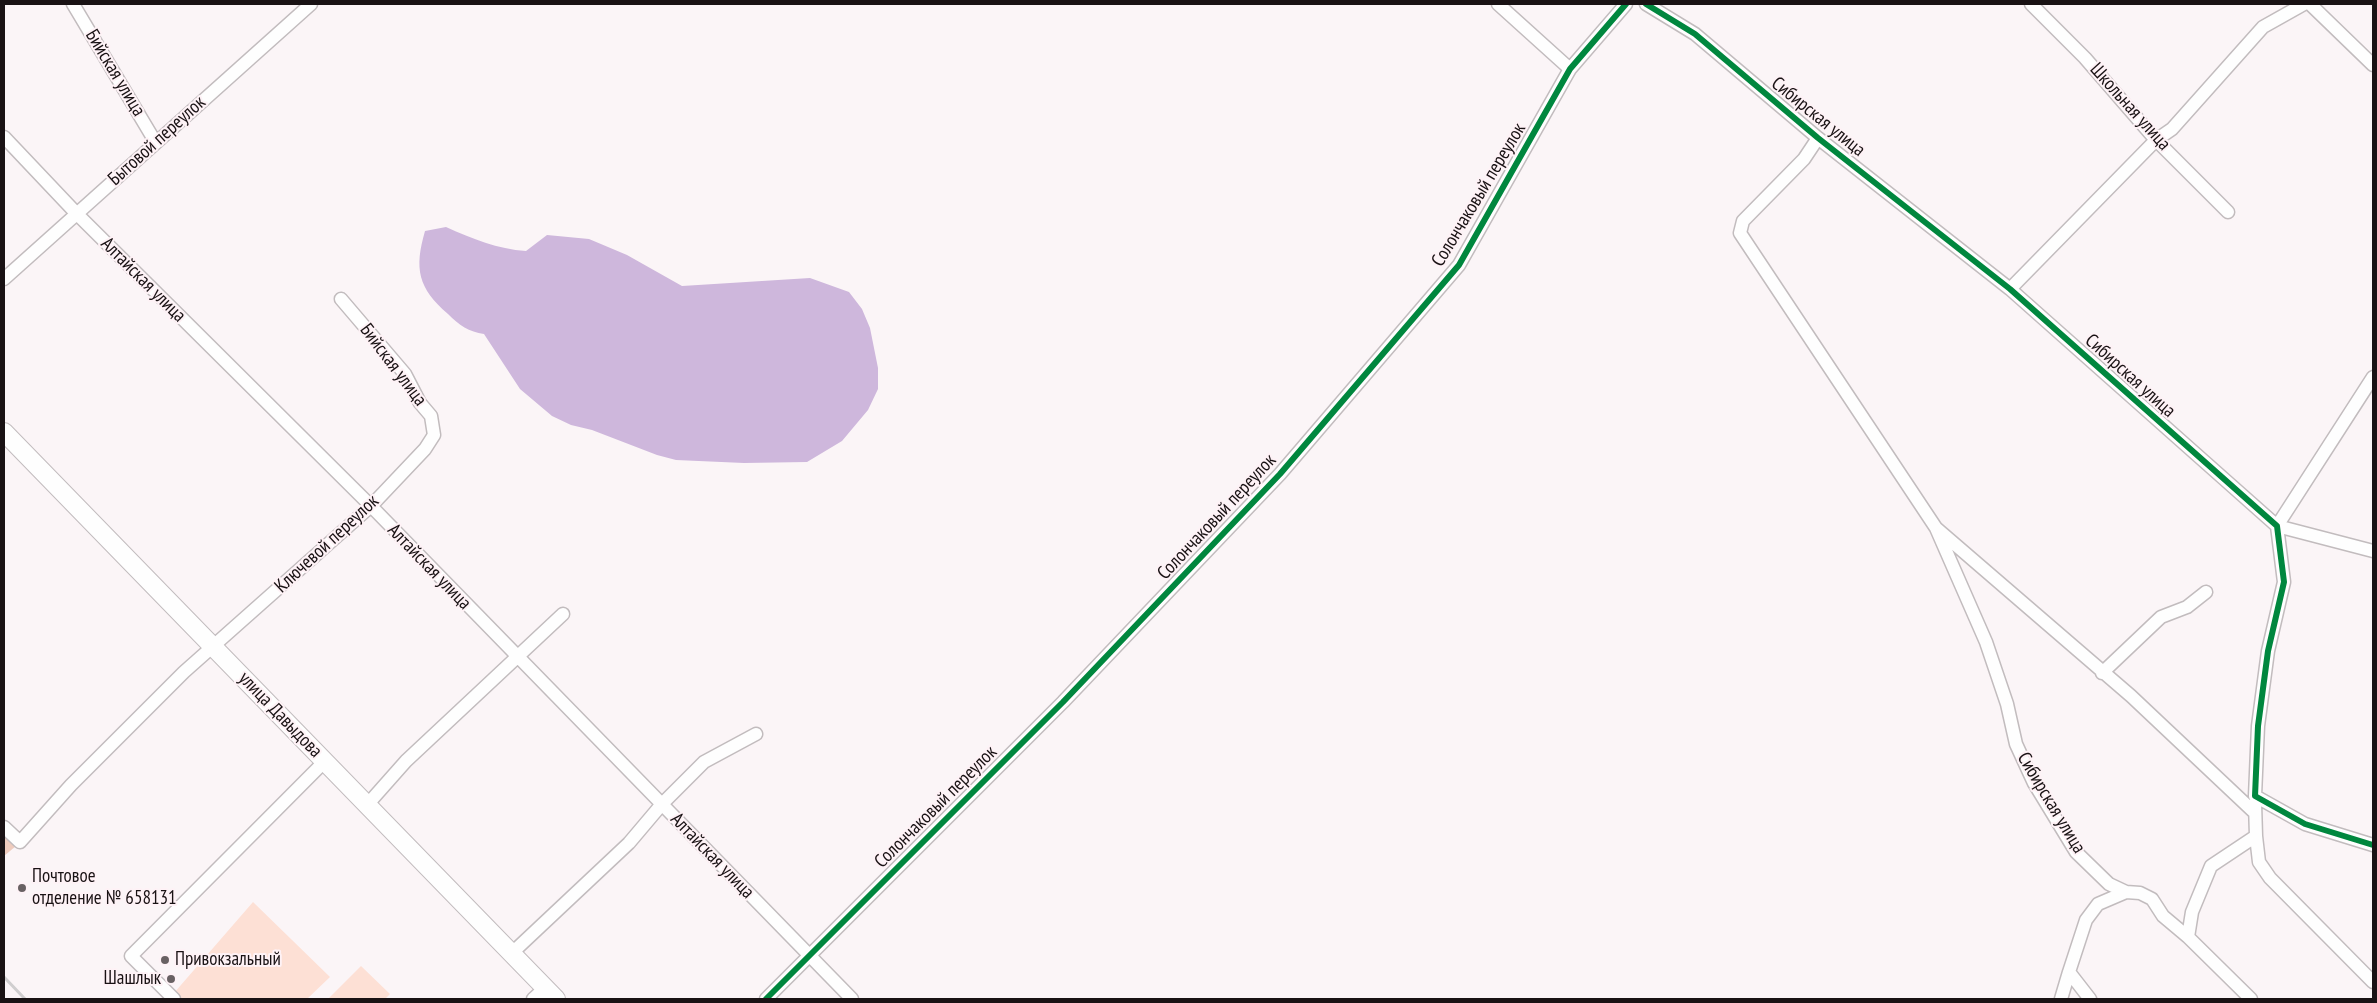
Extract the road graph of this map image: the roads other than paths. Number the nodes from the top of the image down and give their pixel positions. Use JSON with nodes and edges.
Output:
{"nodes":[{"id":1,"x":73,"y":4,"type":"edge"},
{"id":2,"x":311,"y":4,"type":"edge"},
{"id":3,"x":1498,"y":4,"type":"edge"},
{"id":4,"x":1626,"y":4,"type":"edge"},
{"id":5,"x":1646,"y":4,"type":"edge"},
{"id":6,"x":2031,"y":4,"type":"edge"},
{"id":7,"x":2304,"y":4,"type":"edge"},
{"id":8,"x":2310,"y":4,"type":"edge"},
{"id":9,"x":2373,"y":65,"type":"edge"},
{"id":10,"x":1570,"y":69,"type":"junction"},
{"id":11,"x":4,"y":137,"type":"edge"},
{"id":12,"x":1818,"y":138,"type":"junction"},
{"id":13,"x":2156,"y":140,"type":"junction"},
{"id":14,"x":156,"y":143,"type":"junction"},
{"id":15,"x":2228,"y":212,"type":"dead end"},
{"id":16,"x":76,"y":213,"type":"junction"},
{"id":17,"x":4,"y":279,"type":"edge"},
{"id":18,"x":2010,"y":289,"type":"junction"},
{"id":19,"x":341,"y":299,"type":"dead end"},
{"id":20,"x":2373,"y":377,"type":"edge"},
{"id":21,"x":4,"y":432,"type":"edge"},
{"id":22,"x":434,"y":435,"type":"joint"},
{"id":23,"x":371,"y":506,"type":"junction"},
{"id":24,"x":2277,"y":526,"type":"junction"},
{"id":25,"x":1936,"y":528,"type":"junction"},
{"id":26,"x":2373,"y":551,"type":"edge"},
{"id":27,"x":2206,"y":592,"type":"dead end"},
{"id":28,"x":563,"y":614,"type":"dead end"},
{"id":29,"x":213,"y":647,"type":"junction"},
{"id":30,"x":517,"y":658,"type":"junction"},
{"id":31,"x":2102,"y":673,"type":"junction"},
{"id":32,"x":756,"y":734,"type":"dead end"},
{"id":33,"x":324,"y":762,"type":"junction"},
{"id":34,"x":2256,"y":796,"type":"junction"},
{"id":35,"x":662,"y":804,"type":"junction"},
{"id":36,"x":367,"y":805,"type":"junction"},
{"id":37,"x":2254,"y":812,"type":"junction"},
{"id":38,"x":4,"y":827,"type":"edge"},
{"id":39,"x":2256,"y":836,"type":"junction"},
{"id":40,"x":2373,"y":845,"type":"edge"},
{"id":41,"x":2126,"y":892,"type":"junction"},
{"id":42,"x":2188,"y":937,"type":"junction"},
{"id":43,"x":512,"y":953,"type":"junction"},
{"id":44,"x":809,"y":957,"type":"junction"},
{"id":45,"x":2069,"y":972,"type":"junction"},
{"id":46,"x":2373,"y":982,"type":"edge"},
{"id":47,"x":545,"y":995,"type":"edge"},
{"id":48,"x":174,"y":999,"type":"edge"},
{"id":49,"x":766,"y":999,"type":"edge"},
{"id":50,"x":852,"y":999,"type":"edge"},
{"id":51,"x":2061,"y":999,"type":"edge"},
{"id":52,"x":2090,"y":999,"type":"edge"},
{"id":53,"x":2251,"y":999,"type":"edge"}],
"edges":[{"from":1,"to":14,"type":"street","name":"Бийская улица"},
{"from":2,"to":14,"type":"street","name":"Бытовой переулок"},
{"from":3,"to":10,"type":"street"},
{"from":4,"to":10,"type":"street","name":"Солончаковый переулок"},
{"from":5,"to":12,"type":"street","name":"Сибирская улица"},
{"from":6,"to":13,"type":"street","name":"Школьная улица"},
{"from":7,"to":13,"type":"street"},
{"from":8,"to":9,"type":"street"},
{"from":10,"to":44,"type":"street","name":"Солончаковый переулок"},
{"from":11,"to":16,"type":"street","name":"Алтайская улица"},
{"from":12,"to":18,"type":"street","name":"Сибирская улица"},
{"from":12,"to":25,"type":"street","name":"Сибирская улица"},
{"from":13,"to":15,"type":"street","name":"Школьная улица"},
{"from":13,"to":18,"type":"street"},
{"from":14,"to":16,"type":"street","name":"Бытовой переулок"},
{"from":16,"to":17,"type":"street","name":"Бытовой переулок"},
{"from":16,"to":23,"type":"street","name":"Алтайская улица"},
{"from":18,"to":24,"type":"street","name":"Сибирская улица"},
{"from":19,"to":22,"type":"street","name":"Бийская улица"},
{"from":20,"to":24,"type":"street"},
{"from":21,"to":29,"type":"main road","name":"улица Давыдова"},
{"from":22,"to":23,"type":"street","name":"Ключевой переулок"},
{"from":23,"to":29,"type":"street","name":"Ключевой переулок"},
{"from":23,"to":30,"type":"street","name":"Алтайская улица"},
{"from":24,"to":26,"type":"street"},
{"from":24,"to":34,"type":"street"},
{"from":25,"to":31,"type":"street","name":"Сибирская улица"},
{"from":25,"to":41,"type":"street","name":"Сибирская улица"},
{"from":27,"to":31,"type":"street"},
{"from":28,"to":30,"type":"street"},
{"from":29,"to":33,"type":"main road","name":"улица Давыдова"},
{"from":29,"to":38,"type":"street","name":"Ключевой переулок"},
{"from":30,"to":35,"type":"street","name":"Алтайская улица"},
{"from":30,"to":36,"type":"street"},
{"from":31,"to":37,"type":"street","name":"Сибирская улица"},
{"from":32,"to":35,"type":"street"},
{"from":33,"to":36,"type":"main road","name":"улица Давыдова"},
{"from":33,"to":48,"type":"street"},
{"from":34,"to":37,"type":"street"},
{"from":34,"to":40,"type":"street"},
{"from":35,"to":43,"type":"street"},
{"from":35,"to":44,"type":"street","name":"Алтайская улица"},
{"from":36,"to":43,"type":"main road","name":"улица Давыдова"},
{"from":37,"to":39,"type":"street"},
{"from":39,"to":42,"type":"street"},
{"from":39,"to":46,"type":"street"},
{"from":41,"to":42,"type":"street","name":"Сибирская улица"},
{"from":41,"to":45,"type":"street"},
{"from":42,"to":53,"type":"street","name":"Сибирская улица"},
{"from":43,"to":47,"type":"main road","name":"улица Давыдова"},
{"from":44,"to":49,"type":"street","name":"Солончаковый переулок"},
{"from":44,"to":50,"type":"street","name":"Алтайская улица"},
{"from":45,"to":51,"type":"street"},
{"from":45,"to":52,"type":"street"}]}
